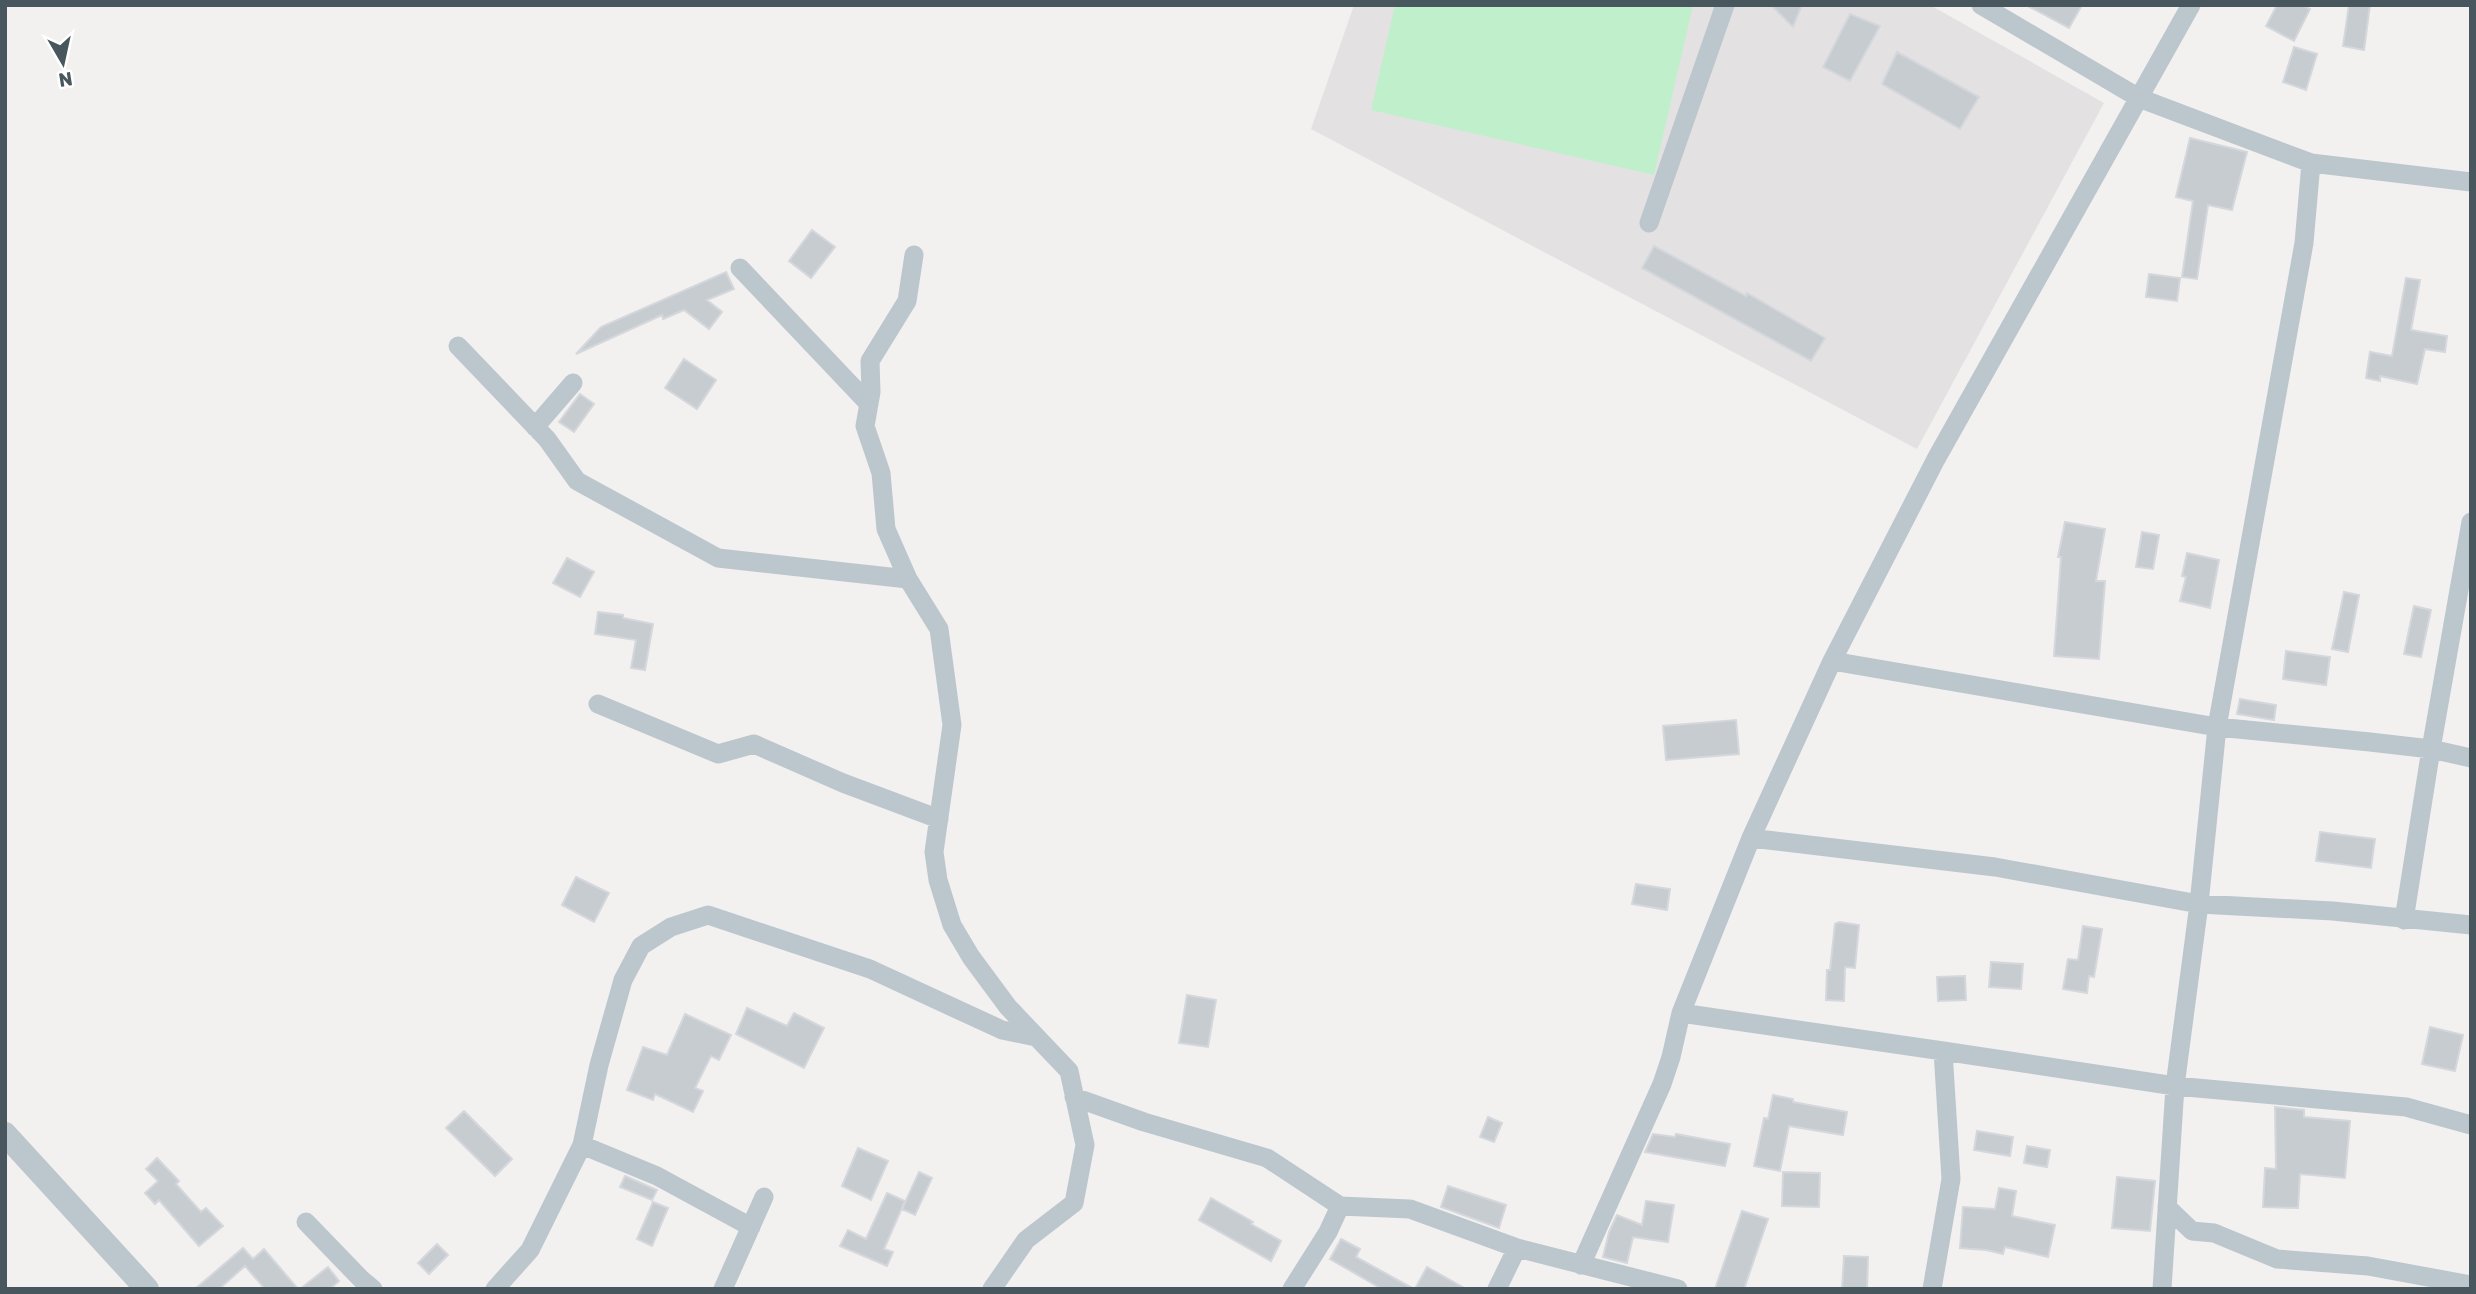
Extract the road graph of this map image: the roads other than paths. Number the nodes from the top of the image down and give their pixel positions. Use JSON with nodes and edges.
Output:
{"nodes":[{"id":1,"x":1726,"y":5,"type":"edge"},
{"id":2,"x":1981,"y":5,"type":"edge"},
{"id":3,"x":2191,"y":5,"type":"edge"},
{"id":4,"x":2139,"y":98,"type":"junction"},
{"id":5,"x":2311,"y":163,"type":"junction"},
{"id":6,"x":2471,"y":182,"type":"edge"},
{"id":7,"x":1649,"y":223,"type":"dead end"},
{"id":8,"x":914,"y":255,"type":"dead end"},
{"id":9,"x":740,"y":268,"type":"dead end"},
{"id":10,"x":458,"y":346,"type":"dead end"},
{"id":11,"x":573,"y":383,"type":"dead end"},
{"id":12,"x":869,"y":404,"type":"junction"},
{"id":13,"x":535,"y":427,"type":"junction"},
{"id":14,"x":2471,"y":522,"type":"edge"},
{"id":15,"x":908,"y":579,"type":"junction"},
{"id":16,"x":1832,"y":661,"type":"junction"},
{"id":17,"x":598,"y":704,"type":"dead end"},
{"id":18,"x":2217,"y":727,"type":"junction"},
{"id":19,"x":2431,"y":749,"type":"junction"},
{"id":20,"x":2471,"y":758,"type":"edge"},
{"id":21,"x":939,"y":819,"type":"junction"},
{"id":22,"x":1751,"y":838,"type":"junction"},
{"id":23,"x":2199,"y":904,"type":"junction"},
{"id":24,"x":2404,"y":920,"type":"junction"},
{"id":25,"x":2471,"y":925,"type":"edge"},
{"id":26,"x":1681,"y":1013,"type":"junction"},
{"id":27,"x":1036,"y":1037,"type":"junction"},
{"id":28,"x":1943,"y":1051,"type":"junction"},
{"id":29,"x":2175,"y":1086,"type":"junction"},
{"id":30,"x":1074,"y":1097,"type":"junction"},
{"id":31,"x":2471,"y":1125,"type":"edge"},
{"id":32,"x":5,"y":1134,"type":"edge"},
{"id":33,"x":582,"y":1145,"type":"junction"},
{"id":34,"x":764,"y":1197,"type":"dead end"},
{"id":35,"x":1340,"y":1206,"type":"junction"},
{"id":36,"x":2167,"y":1207,"type":"junction"},
{"id":37,"x":306,"y":1222,"type":"dead end"},
{"id":38,"x":751,"y":1227,"type":"junction"},
{"id":39,"x":1517,"y":1248,"type":"junction"},
{"id":40,"x":1581,"y":1265,"type":"junction"},
{"id":41,"x":2471,"y":1285,"type":"edge"},
{"id":42,"x":147,"y":1289,"type":"edge"},
{"id":43,"x":373,"y":1289,"type":"edge"},
{"id":44,"x":495,"y":1289,"type":"edge"},
{"id":45,"x":723,"y":1289,"type":"edge"},
{"id":46,"x":992,"y":1289,"type":"edge"},
{"id":47,"x":1292,"y":1289,"type":"edge"},
{"id":48,"x":1497,"y":1289,"type":"edge"},
{"id":49,"x":1678,"y":1289,"type":"edge"},
{"id":50,"x":1932,"y":1289,"type":"edge"},
{"id":51,"x":2162,"y":1289,"type":"edge"}],
"edges":[{"from":1,"to":7,"type":"street"},
{"from":2,"to":4,"type":"street"},
{"from":3,"to":4,"type":"street"},
{"from":4,"to":5,"type":"street"},
{"from":4,"to":16,"type":"street"},
{"from":5,"to":6,"type":"street"},
{"from":5,"to":18,"type":"street"},
{"from":8,"to":12,"type":"street"},
{"from":9,"to":12,"type":"street"},
{"from":10,"to":13,"type":"street"},
{"from":11,"to":13,"type":"street"},
{"from":12,"to":15,"type":"street"},
{"from":13,"to":15,"type":"street"},
{"from":14,"to":19,"type":"street"},
{"from":15,"to":21,"type":"street"},
{"from":16,"to":18,"type":"street"},
{"from":16,"to":22,"type":"street"},
{"from":17,"to":21,"type":"street"},
{"from":18,"to":19,"type":"street"},
{"from":18,"to":23,"type":"street"},
{"from":19,"to":20,"type":"street"},
{"from":19,"to":24,"type":"street"},
{"from":21,"to":27,"type":"street"},
{"from":22,"to":23,"type":"street"},
{"from":22,"to":26,"type":"street"},
{"from":23,"to":24,"type":"street"},
{"from":23,"to":29,"type":"street"},
{"from":24,"to":25,"type":"street"},
{"from":26,"to":28,"type":"street"},
{"from":26,"to":40,"type":"street"},
{"from":27,"to":30,"type":"street"},
{"from":27,"to":33,"type":"street"},
{"from":28,"to":29,"type":"street"},
{"from":28,"to":50,"type":"street"},
{"from":29,"to":31,"type":"street"},
{"from":29,"to":36,"type":"street"},
{"from":30,"to":35,"type":"street"},
{"from":30,"to":46,"type":"street"},
{"from":32,"to":42,"type":"street"},
{"from":33,"to":38,"type":"street"},
{"from":33,"to":44,"type":"street"},
{"from":34,"to":38,"type":"street"},
{"from":35,"to":39,"type":"street"},
{"from":35,"to":47,"type":"street"},
{"from":36,"to":41,"type":"street"},
{"from":36,"to":51,"type":"street"},
{"from":37,"to":43,"type":"street"},
{"from":38,"to":45,"type":"street"},
{"from":39,"to":40,"type":"street"},
{"from":39,"to":48,"type":"street"},
{"from":40,"to":49,"type":"street"}]}
